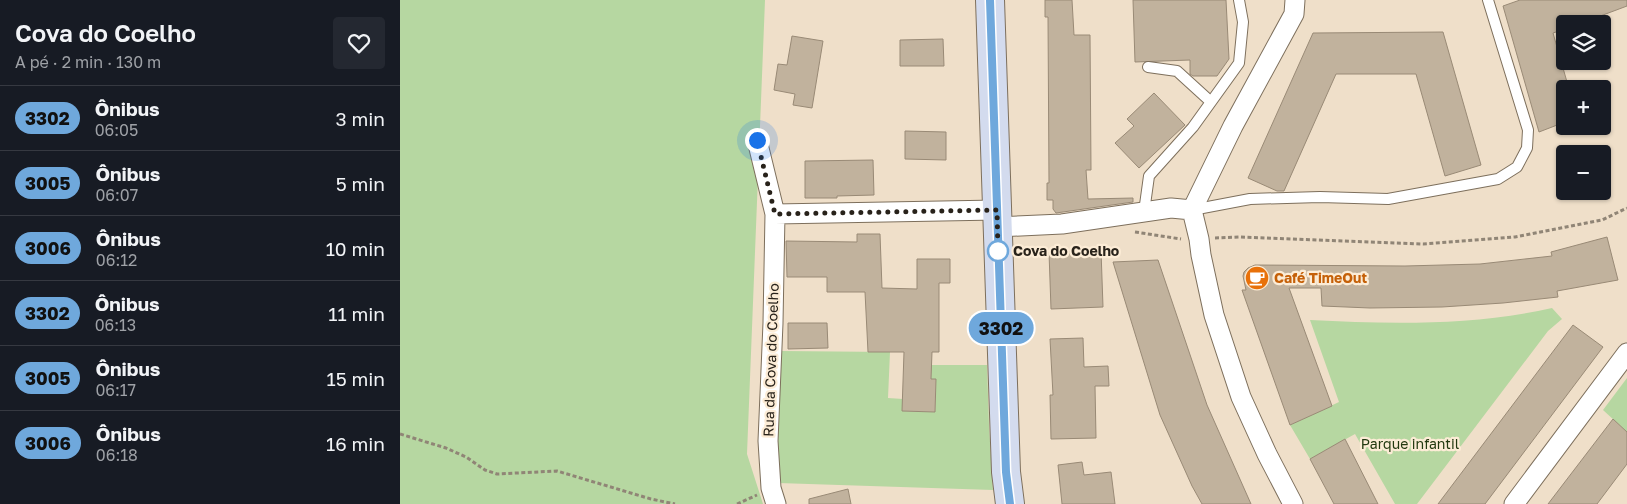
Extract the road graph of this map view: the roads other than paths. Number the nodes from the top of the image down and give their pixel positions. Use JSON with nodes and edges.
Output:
{"nodes":[{"id":1,"x":990,"y":0,"type":"edge"},
{"id":2,"x":1239,"y":0,"type":"edge"},
{"id":3,"x":1296,"y":0,"type":"edge"},
{"id":4,"x":1488,"y":0,"type":"edge"},
{"id":5,"x":1148,"y":67,"type":"dead end"},
{"id":6,"x":1211,"y":102,"type":"junction"},
{"id":7,"x":757,"y":140,"type":"dead end"},
{"id":8,"x":1192,"y":210,"type":"junction"},
{"id":9,"x":1144,"y":212,"type":"junction"},
{"id":10,"x":775,"y":214,"type":"junction"},
{"id":11,"x":997,"y":219,"type":"junction"},
{"id":12,"x":1627,"y":353,"type":"edge"},
{"id":13,"x":776,"y":504,"type":"edge"},
{"id":14,"x":1010,"y":504,"type":"edge"},
{"id":15,"x":1293,"y":504,"type":"edge"},
{"id":16,"x":1514,"y":504,"type":"edge"}],
"edges":[{"from":1,"to":11,"type":"main road"},
{"from":2,"to":6,"type":"lane"},
{"from":3,"to":8,"type":"street"},
{"from":4,"to":8,"type":"lane"},
{"from":5,"to":6,"type":"lane"},
{"from":6,"to":9,"type":"lane"},
{"from":7,"to":10,"type":"street","name":"Rua da Cova do Coelho"},
{"from":8,"to":9,"type":"street"},
{"from":8,"to":15,"type":"street"},
{"from":9,"to":11,"type":"street"},
{"from":10,"to":11,"type":"street"},
{"from":10,"to":13,"type":"street","name":"Rua da Cova do Coelho"},
{"from":11,"to":14,"type":"main road"},
{"from":12,"to":16,"type":"street"}]}
